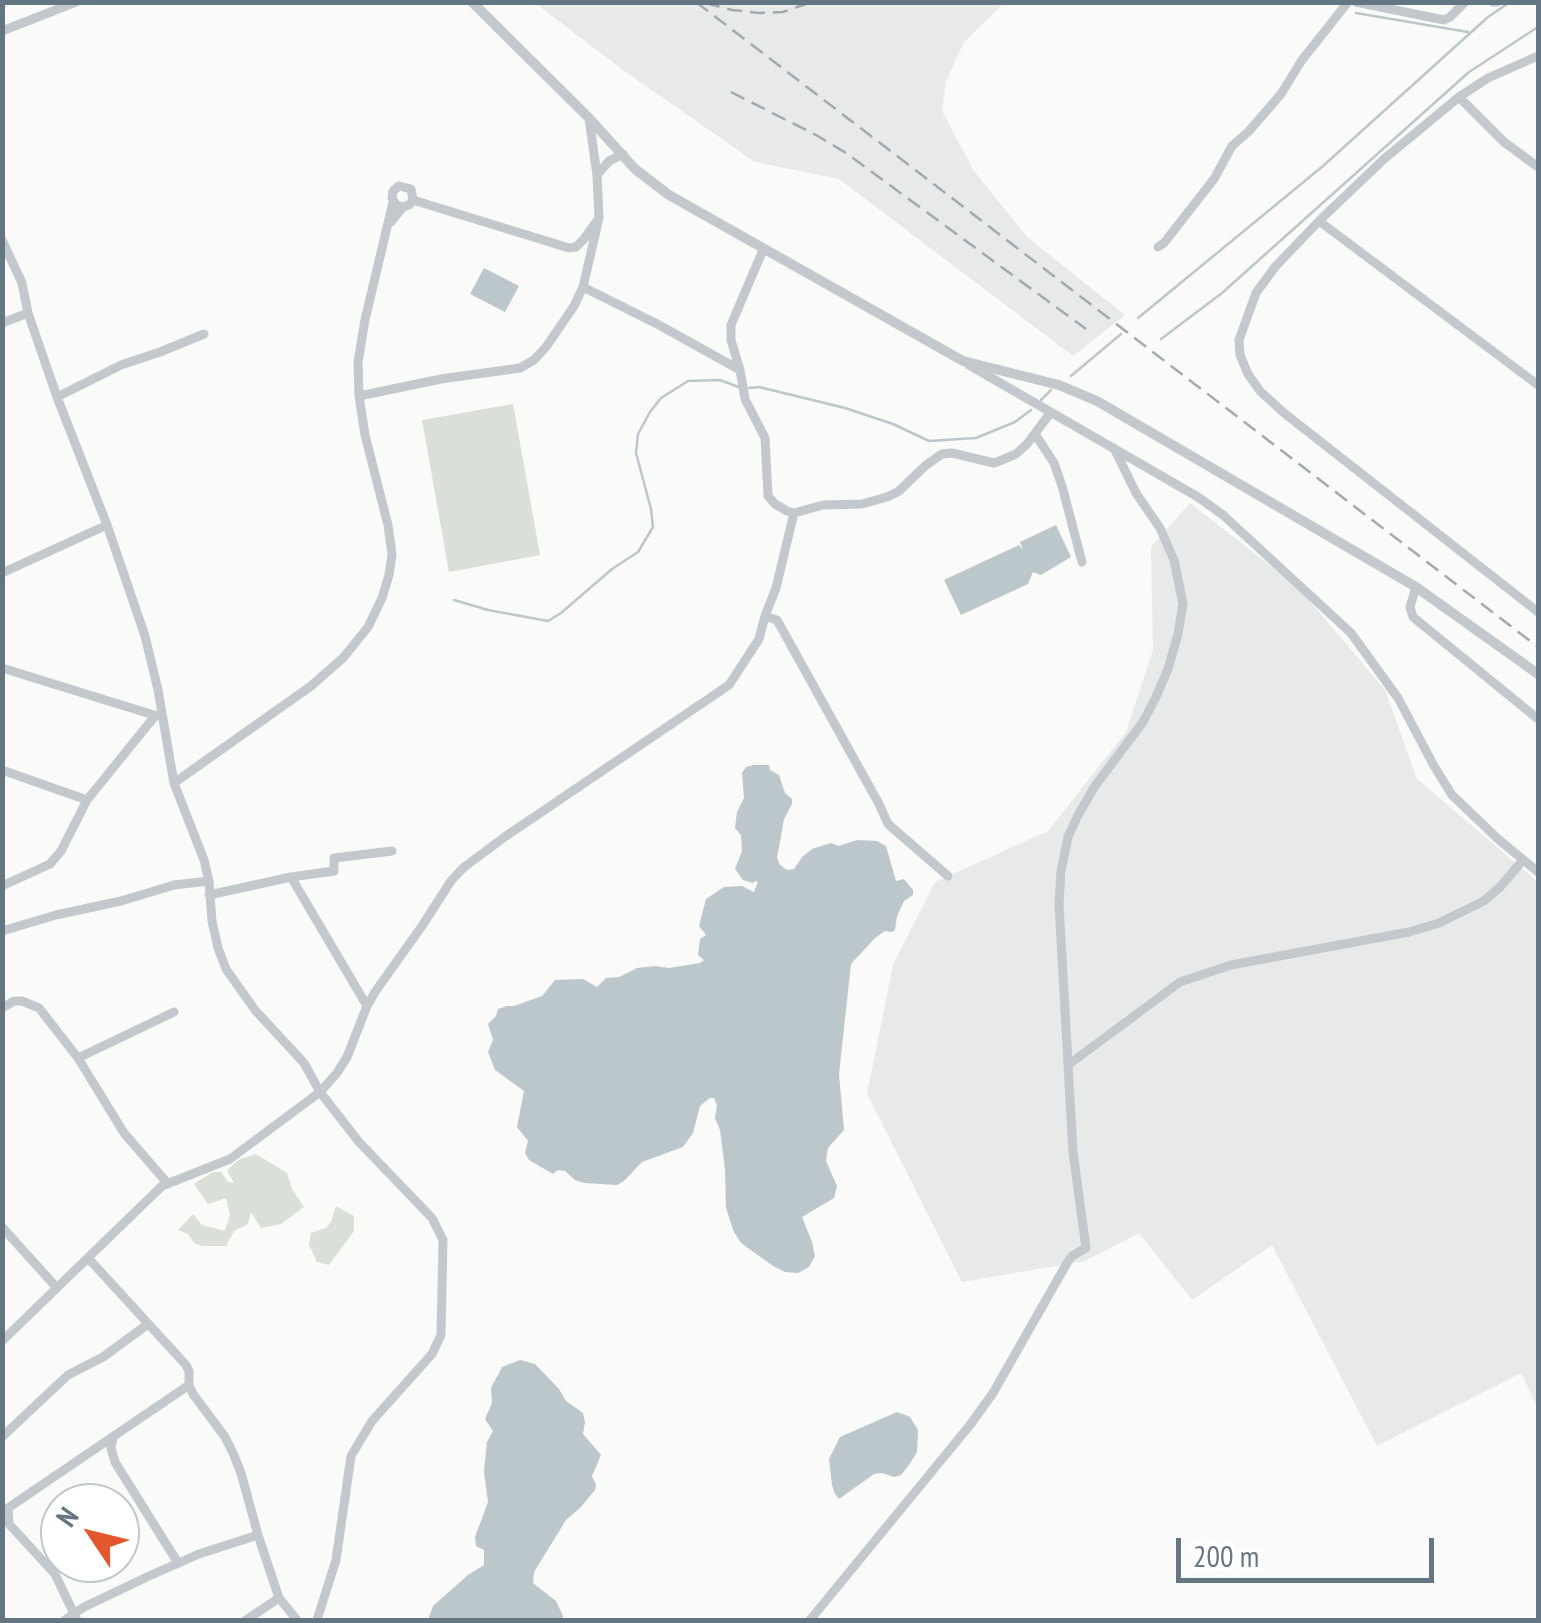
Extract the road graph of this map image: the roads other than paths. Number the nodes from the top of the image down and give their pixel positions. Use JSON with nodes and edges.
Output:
{"nodes":[{"id":1,"x":76,"y":2,"type":"edge"},
{"id":2,"x":472,"y":2,"type":"edge"},
{"id":3,"x":1348,"y":2,"type":"edge"},
{"id":4,"x":1356,"y":2,"type":"edge"},
{"id":5,"x":1465,"y":2,"type":"edge"},
{"id":6,"x":2,"y":31,"type":"edge"},
{"id":7,"x":1538,"y":56,"type":"edge"},
{"id":8,"x":1458,"y":97,"type":"junction"},
{"id":9,"x":589,"y":118,"type":"junction"},
{"id":10,"x":623,"y":154,"type":"junction"},
{"id":11,"x":1538,"y":167,"type":"edge"},
{"id":12,"x":598,"y":175,"type":"junction"},
{"id":13,"x":413,"y":200,"type":"junction"},
{"id":14,"x":398,"y":205,"type":"junction"},
{"id":15,"x":599,"y":218,"type":"junction"},
{"id":16,"x":1319,"y":220,"type":"junction"},
{"id":17,"x":2,"y":240,"type":"edge"},
{"id":18,"x":1158,"y":247,"type":"dead end"},
{"id":19,"x":762,"y":250,"type":"junction"},
{"id":20,"x":583,"y":287,"type":"junction"},
{"id":21,"x":28,"y":313,"type":"junction"},
{"id":22,"x":2,"y":322,"type":"edge"},
{"id":23,"x":204,"y":334,"type":"dead end"},
{"id":24,"x":963,"y":361,"type":"junction"},
{"id":25,"x":741,"y":374,"type":"junction"},
{"id":26,"x":1538,"y":385,"type":"edge"},
{"id":27,"x":358,"y":396,"type":"junction"},
{"id":28,"x":58,"y":397,"type":"junction"},
{"id":29,"x":1051,"y":412,"type":"junction"},
{"id":30,"x":1036,"y":434,"type":"junction"},
{"id":31,"x":1114,"y":448,"type":"junction"},
{"id":32,"x":794,"y":513,"type":"junction"},
{"id":33,"x":107,"y":525,"type":"junction"},
{"id":34,"x":1082,"y":562,"type":"dead end"},
{"id":35,"x":2,"y":573,"type":"edge"},
{"id":36,"x":1416,"y":587,"type":"junction"},
{"id":37,"x":1538,"y":612,"type":"edge"},
{"id":38,"x":764,"y":616,"type":"junction"},
{"id":39,"x":2,"y":668,"type":"edge"},
{"id":40,"x":1538,"y":674,"type":"edge"},
{"id":41,"x":158,"y":717,"type":"junction"},
{"id":42,"x":1538,"y":719,"type":"edge"},
{"id":43,"x":2,"y":770,"type":"edge"},
{"id":44,"x":174,"y":782,"type":"junction"},
{"id":45,"x":87,"y":800,"type":"junction"},
{"id":46,"x":392,"y":851,"type":"dead end"},
{"id":47,"x":1523,"y":860,"type":"junction"},
{"id":48,"x":1538,"y":872,"type":"edge"},
{"id":49,"x":948,"y":876,"type":"dead end"},
{"id":50,"x":291,"y":877,"type":"junction"},
{"id":51,"x":209,"y":881,"type":"junction"},
{"id":52,"x":2,"y":886,"type":"edge"},
{"id":53,"x":210,"y":895,"type":"junction"},
{"id":54,"x":2,"y":931,"type":"edge"},
{"id":55,"x":367,"y":1006,"type":"junction"},
{"id":56,"x":2,"y":1008,"type":"edge"},
{"id":57,"x":174,"y":1012,"type":"dead end"},
{"id":58,"x":78,"y":1058,"type":"junction"},
{"id":59,"x":1068,"y":1065,"type":"junction"},
{"id":60,"x":320,"y":1092,"type":"junction"},
{"id":61,"x":168,"y":1184,"type":"junction"},
{"id":62,"x":2,"y":1227,"type":"edge"},
{"id":63,"x":89,"y":1259,"type":"junction"},
{"id":64,"x":57,"y":1288,"type":"junction"},
{"id":65,"x":148,"y":1324,"type":"junction"},
{"id":66,"x":2,"y":1341,"type":"edge"},
{"id":67,"x":189,"y":1385,"type":"junction"},
{"id":68,"x":2,"y":1437,"type":"edge"},
{"id":69,"x":113,"y":1438,"type":"junction"},
{"id":70,"x":258,"y":1535,"type":"junction"},
{"id":71,"x":178,"y":1563,"type":"junction"},
{"id":72,"x":279,"y":1598,"type":"junction"},
{"id":73,"x":72,"y":1619,"type":"edge"},
{"id":74,"x":246,"y":1620,"type":"edge"},
{"id":75,"x":297,"y":1620,"type":"edge"},
{"id":76,"x":317,"y":1620,"type":"edge"},
{"id":77,"x":810,"y":1620,"type":"edge"}],
"edges":[{"from":1,"to":6,"type":"street"},
{"from":2,"to":9,"type":"street"},
{"from":3,"to":18,"type":"street"},
{"from":4,"to":5,"type":"street"},
{"from":7,"to":8,"type":"street"},
{"from":8,"to":11,"type":"street"},
{"from":8,"to":16,"type":"street"},
{"from":9,"to":10,"type":"street"},
{"from":9,"to":12,"type":"street"},
{"from":10,"to":12,"type":"street"},
{"from":10,"to":19,"type":"street"},
{"from":12,"to":15,"type":"street"},
{"from":13,"to":14,"type":"street"},
{"from":13,"to":14,"type":"street"},
{"from":13,"to":15,"type":"street"},
{"from":14,"to":27,"type":"street"},
{"from":15,"to":20,"type":"street"},
{"from":16,"to":26,"type":"street"},
{"from":16,"to":37,"type":"street"},
{"from":17,"to":21,"type":"street"},
{"from":19,"to":24,"type":"street"},
{"from":19,"to":25,"type":"street"},
{"from":20,"to":25,"type":"street"},
{"from":20,"to":27,"type":"street"},
{"from":21,"to":22,"type":"street"},
{"from":21,"to":28,"type":"street"},
{"from":23,"to":28,"type":"street"},
{"from":24,"to":29,"type":"street"},
{"from":24,"to":36,"type":"street"},
{"from":25,"to":32,"type":"street"},
{"from":27,"to":44,"type":"street"},
{"from":28,"to":33,"type":"street"},
{"from":29,"to":30,"type":"street"},
{"from":29,"to":31,"type":"street"},
{"from":30,"to":32,"type":"street"},
{"from":30,"to":34,"type":"street"},
{"from":31,"to":47,"type":"street"},
{"from":31,"to":59,"type":"street"},
{"from":32,"to":38,"type":"street"},
{"from":33,"to":35,"type":"street"},
{"from":33,"to":41,"type":"street"},
{"from":36,"to":40,"type":"street"},
{"from":36,"to":42,"type":"street"},
{"from":38,"to":49,"type":"street"},
{"from":38,"to":55,"type":"street"},
{"from":39,"to":41,"type":"street"},
{"from":41,"to":44,"type":"street"},
{"from":41,"to":45,"type":"street"},
{"from":43,"to":45,"type":"street"},
{"from":44,"to":51,"type":"street"},
{"from":45,"to":52,"type":"street"},
{"from":46,"to":50,"type":"street"},
{"from":47,"to":48,"type":"street"},
{"from":47,"to":59,"type":"street"},
{"from":50,"to":53,"type":"street"},
{"from":50,"to":55,"type":"street"},
{"from":51,"to":53,"type":"street"},
{"from":51,"to":54,"type":"street"},
{"from":53,"to":60,"type":"street"},
{"from":55,"to":60,"type":"street"},
{"from":56,"to":58,"type":"street"},
{"from":57,"to":58,"type":"street"},
{"from":58,"to":61,"type":"street"},
{"from":59,"to":77,"type":"street"},
{"from":60,"to":61,"type":"street"},
{"from":60,"to":76,"type":"street"},
{"from":61,"to":63,"type":"street"},
{"from":62,"to":64,"type":"street"},
{"from":63,"to":64,"type":"street"},
{"from":63,"to":65,"type":"street"},
{"from":64,"to":66,"type":"street"},
{"from":65,"to":67,"type":"street"},
{"from":65,"to":68,"type":"street"},
{"from":67,"to":69,"type":"street"},
{"from":67,"to":70,"type":"street"},
{"from":69,"to":71,"type":"street"},
{"from":69,"to":73,"type":"street"},
{"from":70,"to":71,"type":"street"},
{"from":70,"to":72,"type":"street"},
{"from":71,"to":73,"type":"street"},
{"from":72,"to":74,"type":"street"},
{"from":72,"to":75,"type":"street"}]}
